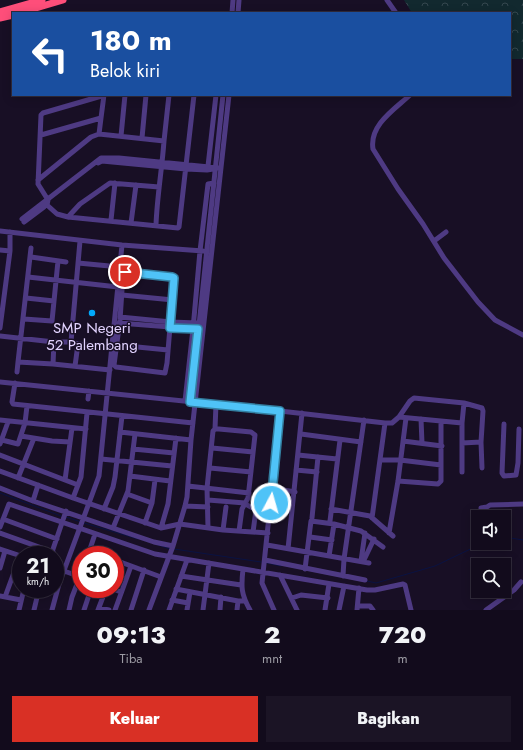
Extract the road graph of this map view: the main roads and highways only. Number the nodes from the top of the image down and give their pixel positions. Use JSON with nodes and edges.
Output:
{"nodes":[{"id":1,"x":42,"y":0,"type":"edge"},
{"id":2,"x":63,"y":0,"type":"edge"},
{"id":3,"x":22,"y":12,"type":"edge"},
{"id":4,"x":2,"y":15,"type":"edge"}],
"edges":[{"from":1,"to":4,"type":"highway"},
{"from":2,"to":3,"type":"highway"}]}
